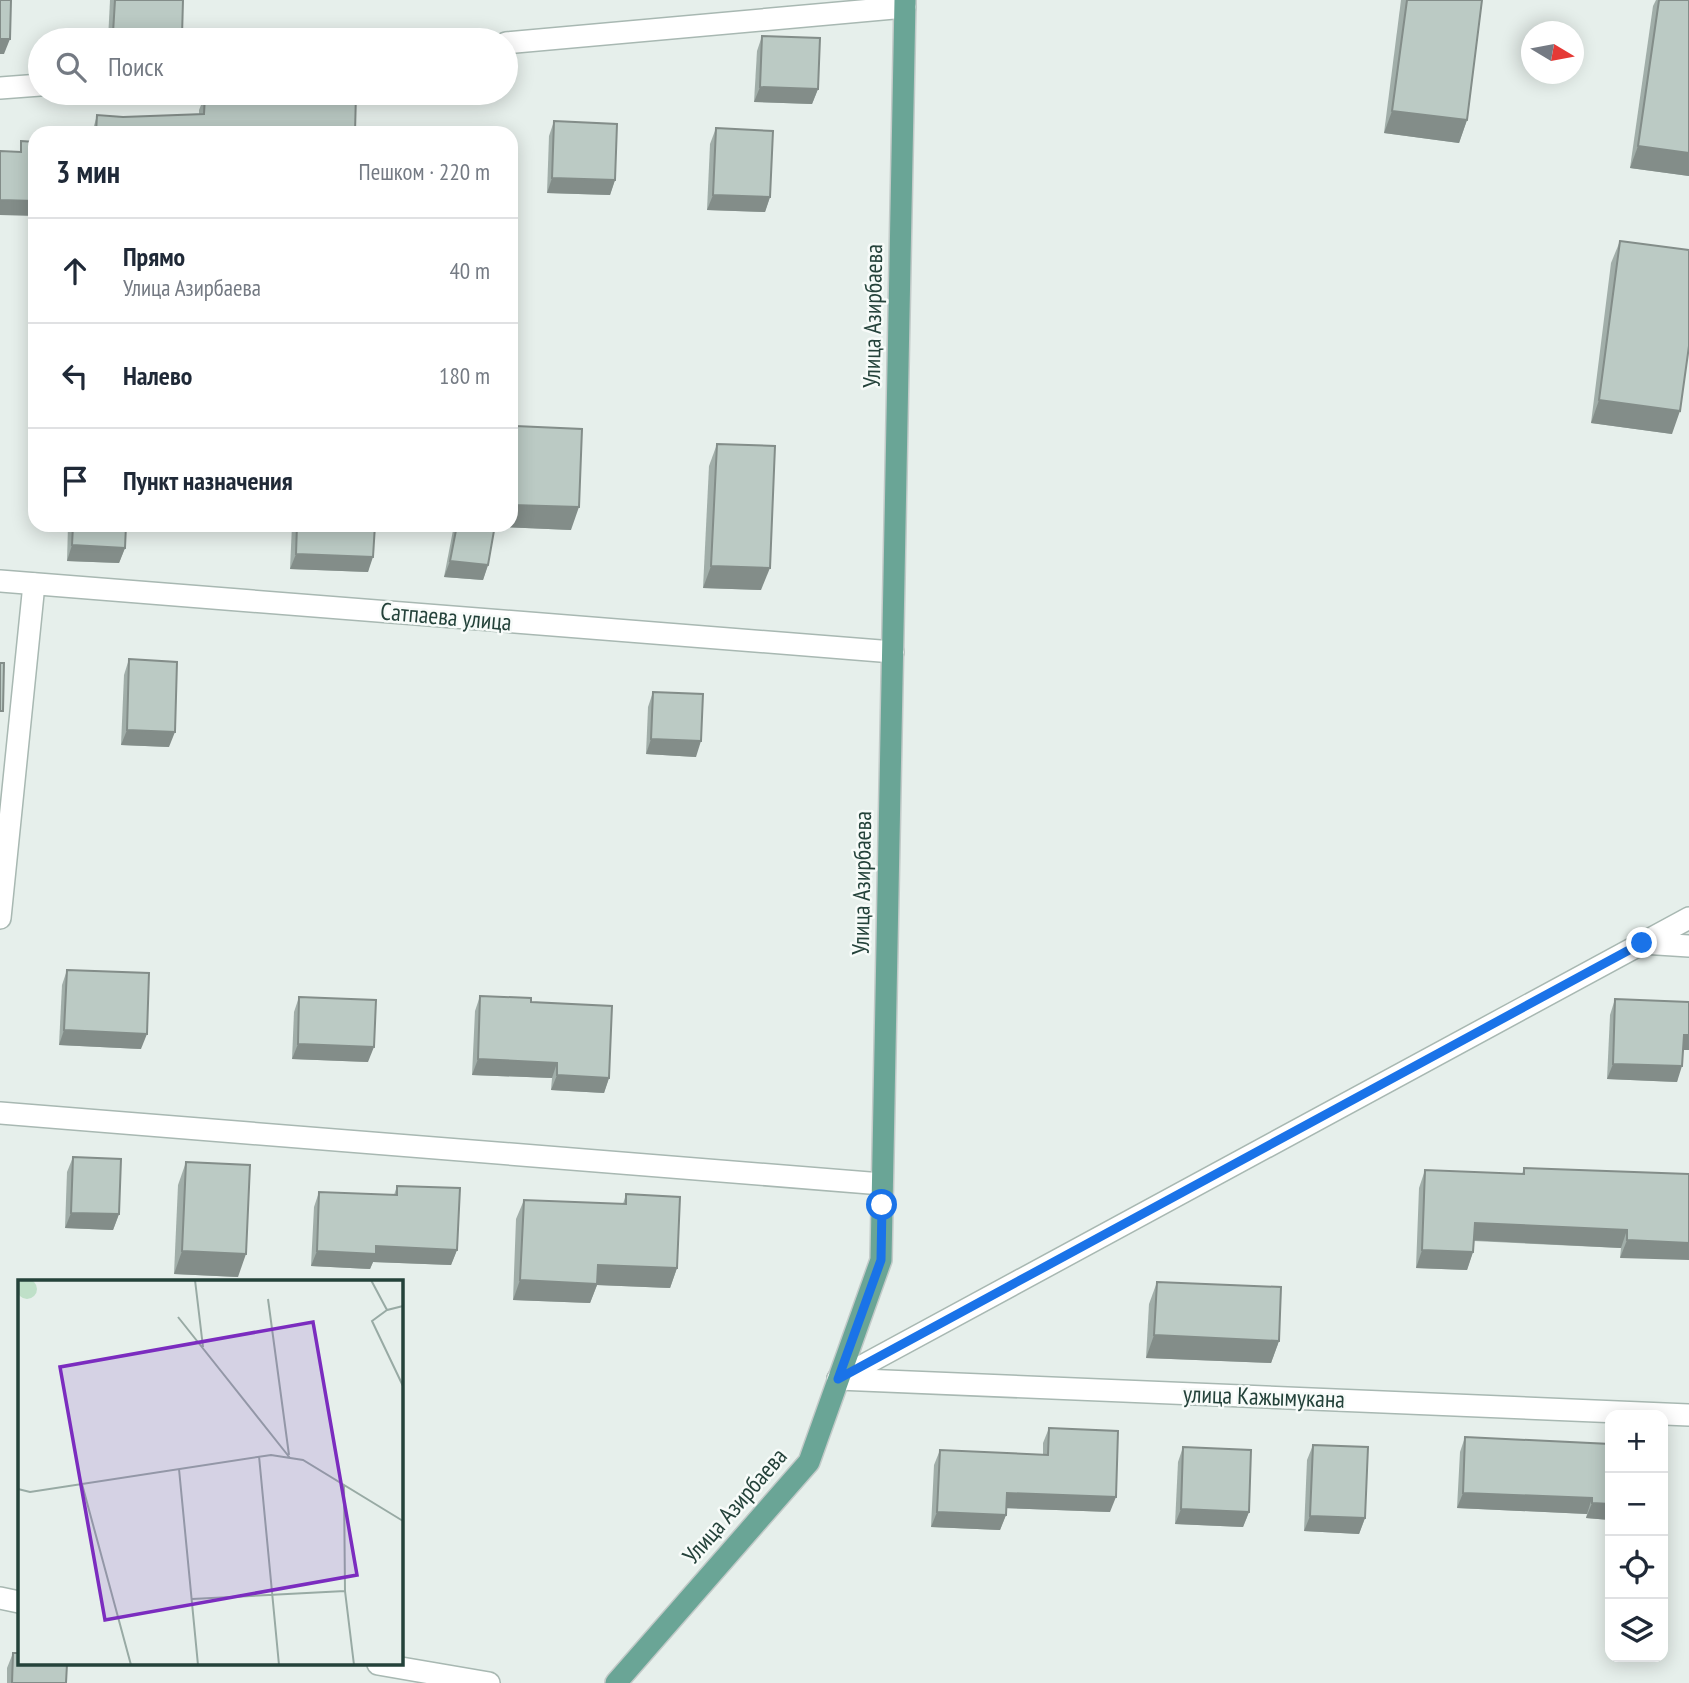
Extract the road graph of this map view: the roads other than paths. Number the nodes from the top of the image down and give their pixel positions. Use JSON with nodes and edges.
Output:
{"nodes":[{"id":1,"x":905,"y":3,"type":"edge"},
{"id":2,"x":518,"y":42,"type":"edge"},
{"id":3,"x":28,"y":86,"type":"edge"},
{"id":4,"x":0,"y":88,"type":"edge"},
{"id":5,"x":0,"y":581,"type":"edge"},
{"id":6,"x":34,"y":584,"type":"junction"},
{"id":7,"x":893,"y":652,"type":"junction"},
{"id":8,"x":0,"y":918,"type":"edge"},
{"id":9,"x":1689,"y":918,"type":"edge"},
{"id":10,"x":1642,"y":943,"type":"junction"},
{"id":11,"x":1689,"y":946,"type":"edge"},
{"id":12,"x":0,"y":1112,"type":"edge"},
{"id":13,"x":882,"y":1184,"type":"junction"},
{"id":14,"x":838,"y":1379,"type":"junction"},
{"id":15,"x":1689,"y":1415,"type":"edge"},
{"id":16,"x":0,"y":1598,"type":"edge"},
{"id":17,"x":18,"y":1602,"type":"edge"},
{"id":18,"x":390,"y":1666,"type":"edge"},
{"id":19,"x":489,"y":1683,"type":"edge"},
{"id":20,"x":616,"y":1683,"type":"edge"}],
"edges":[{"from":1,"to":2,"type":"street"},
{"from":1,"to":7,"type":"main road","name":"Улица Азирбаева"},
{"from":3,"to":4,"type":"street"},
{"from":5,"to":6,"type":"street","name":"Сатпаева улица"},
{"from":6,"to":7,"type":"street","name":"Сатпаева улица"},
{"from":6,"to":8,"type":"street"},
{"from":7,"to":13,"type":"main road","name":"Улица Азирбаева"},
{"from":9,"to":10,"type":"street"},
{"from":10,"to":11,"type":"street"},
{"from":10,"to":14,"type":"street"},
{"from":12,"to":13,"type":"street"},
{"from":13,"to":14,"type":"main road","name":"Улица Азирбаева"},
{"from":14,"to":15,"type":"street","name":"улица Кажымукана"},
{"from":14,"to":20,"type":"main road","name":"Улица Азирбаева"},
{"from":16,"to":17,"type":"street"},
{"from":18,"to":19,"type":"street"}]}
